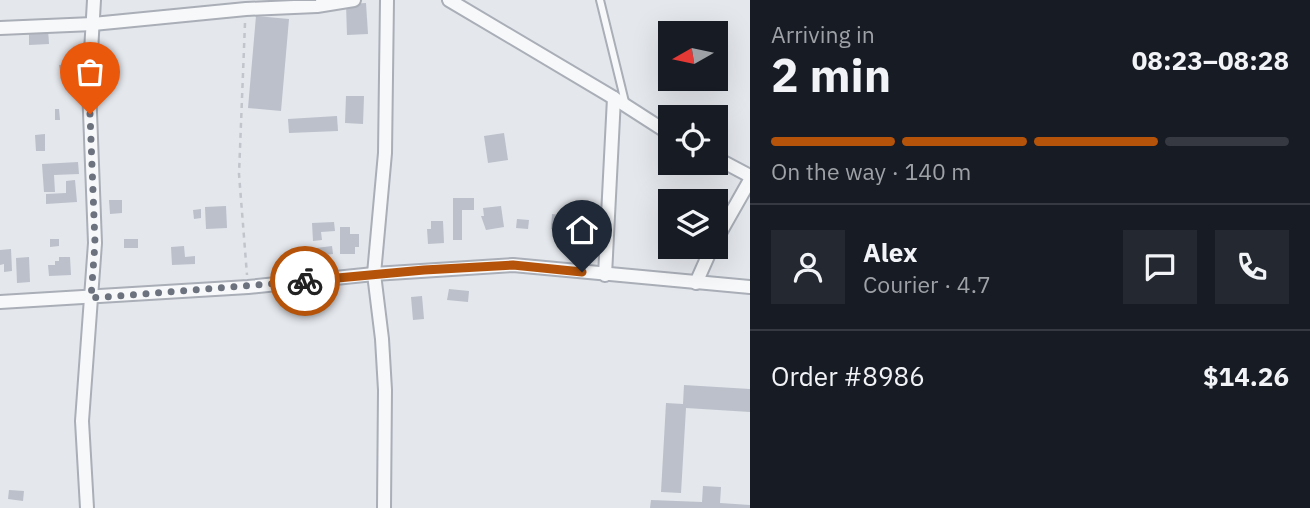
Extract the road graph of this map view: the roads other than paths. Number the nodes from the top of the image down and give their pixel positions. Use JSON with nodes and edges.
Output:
{"nodes":[{"id":1,"x":94,"y":0,"type":"edge"},
{"id":2,"x":354,"y":0,"type":"edge"},
{"id":3,"x":387,"y":0,"type":"edge"},
{"id":4,"x":449,"y":0,"type":"edge"},
{"id":5,"x":600,"y":0,"type":"edge"},
{"id":6,"x":93,"y":24,"type":"junction"},
{"id":7,"x":0,"y":28,"type":"edge"},
{"id":8,"x":614,"y":98,"type":"junction"},
{"id":9,"x":627,"y":107,"type":"junction"},
{"id":10,"x":658,"y":126,"type":"edge"},
{"id":11,"x":728,"y":165,"type":"edge"},
{"id":12,"x":750,"y":178,"type":"edge"},
{"id":13,"x":728,"y":218,"type":"edge"},
{"id":14,"x":707,"y":259,"type":"edge"},
{"id":15,"x":374,"y":274,"type":"junction"},
{"id":16,"x":605,"y":275,"type":"junction"},
{"id":17,"x":696,"y":283,"type":"junction"},
{"id":18,"x":750,"y":287,"type":"edge"},
{"id":19,"x":91,"y":298,"type":"junction"},
{"id":20,"x":0,"y":302,"type":"edge"},
{"id":21,"x":87,"y":508,"type":"edge"},
{"id":22,"x":384,"y":508,"type":"edge"}],
"edges":[{"from":1,"to":6,"type":"street"},
{"from":2,"to":6,"type":"street"},
{"from":3,"to":15,"type":"street"},
{"from":4,"to":8,"type":"street"},
{"from":5,"to":9,"type":"lane"},
{"from":6,"to":7,"type":"street"},
{"from":6,"to":19,"type":"street"},
{"from":8,"to":9,"type":"street"},
{"from":8,"to":16,"type":"street"},
{"from":9,"to":10,"type":"street"},
{"from":11,"to":12,"type":"street"},
{"from":12,"to":13,"type":"street"},
{"from":14,"to":17,"type":"street"},
{"from":15,"to":16,"type":"street"},
{"from":15,"to":19,"type":"street"},
{"from":15,"to":22,"type":"street"},
{"from":16,"to":17,"type":"street"},
{"from":17,"to":18,"type":"street"},
{"from":19,"to":20,"type":"street"},
{"from":19,"to":21,"type":"street"}]}
